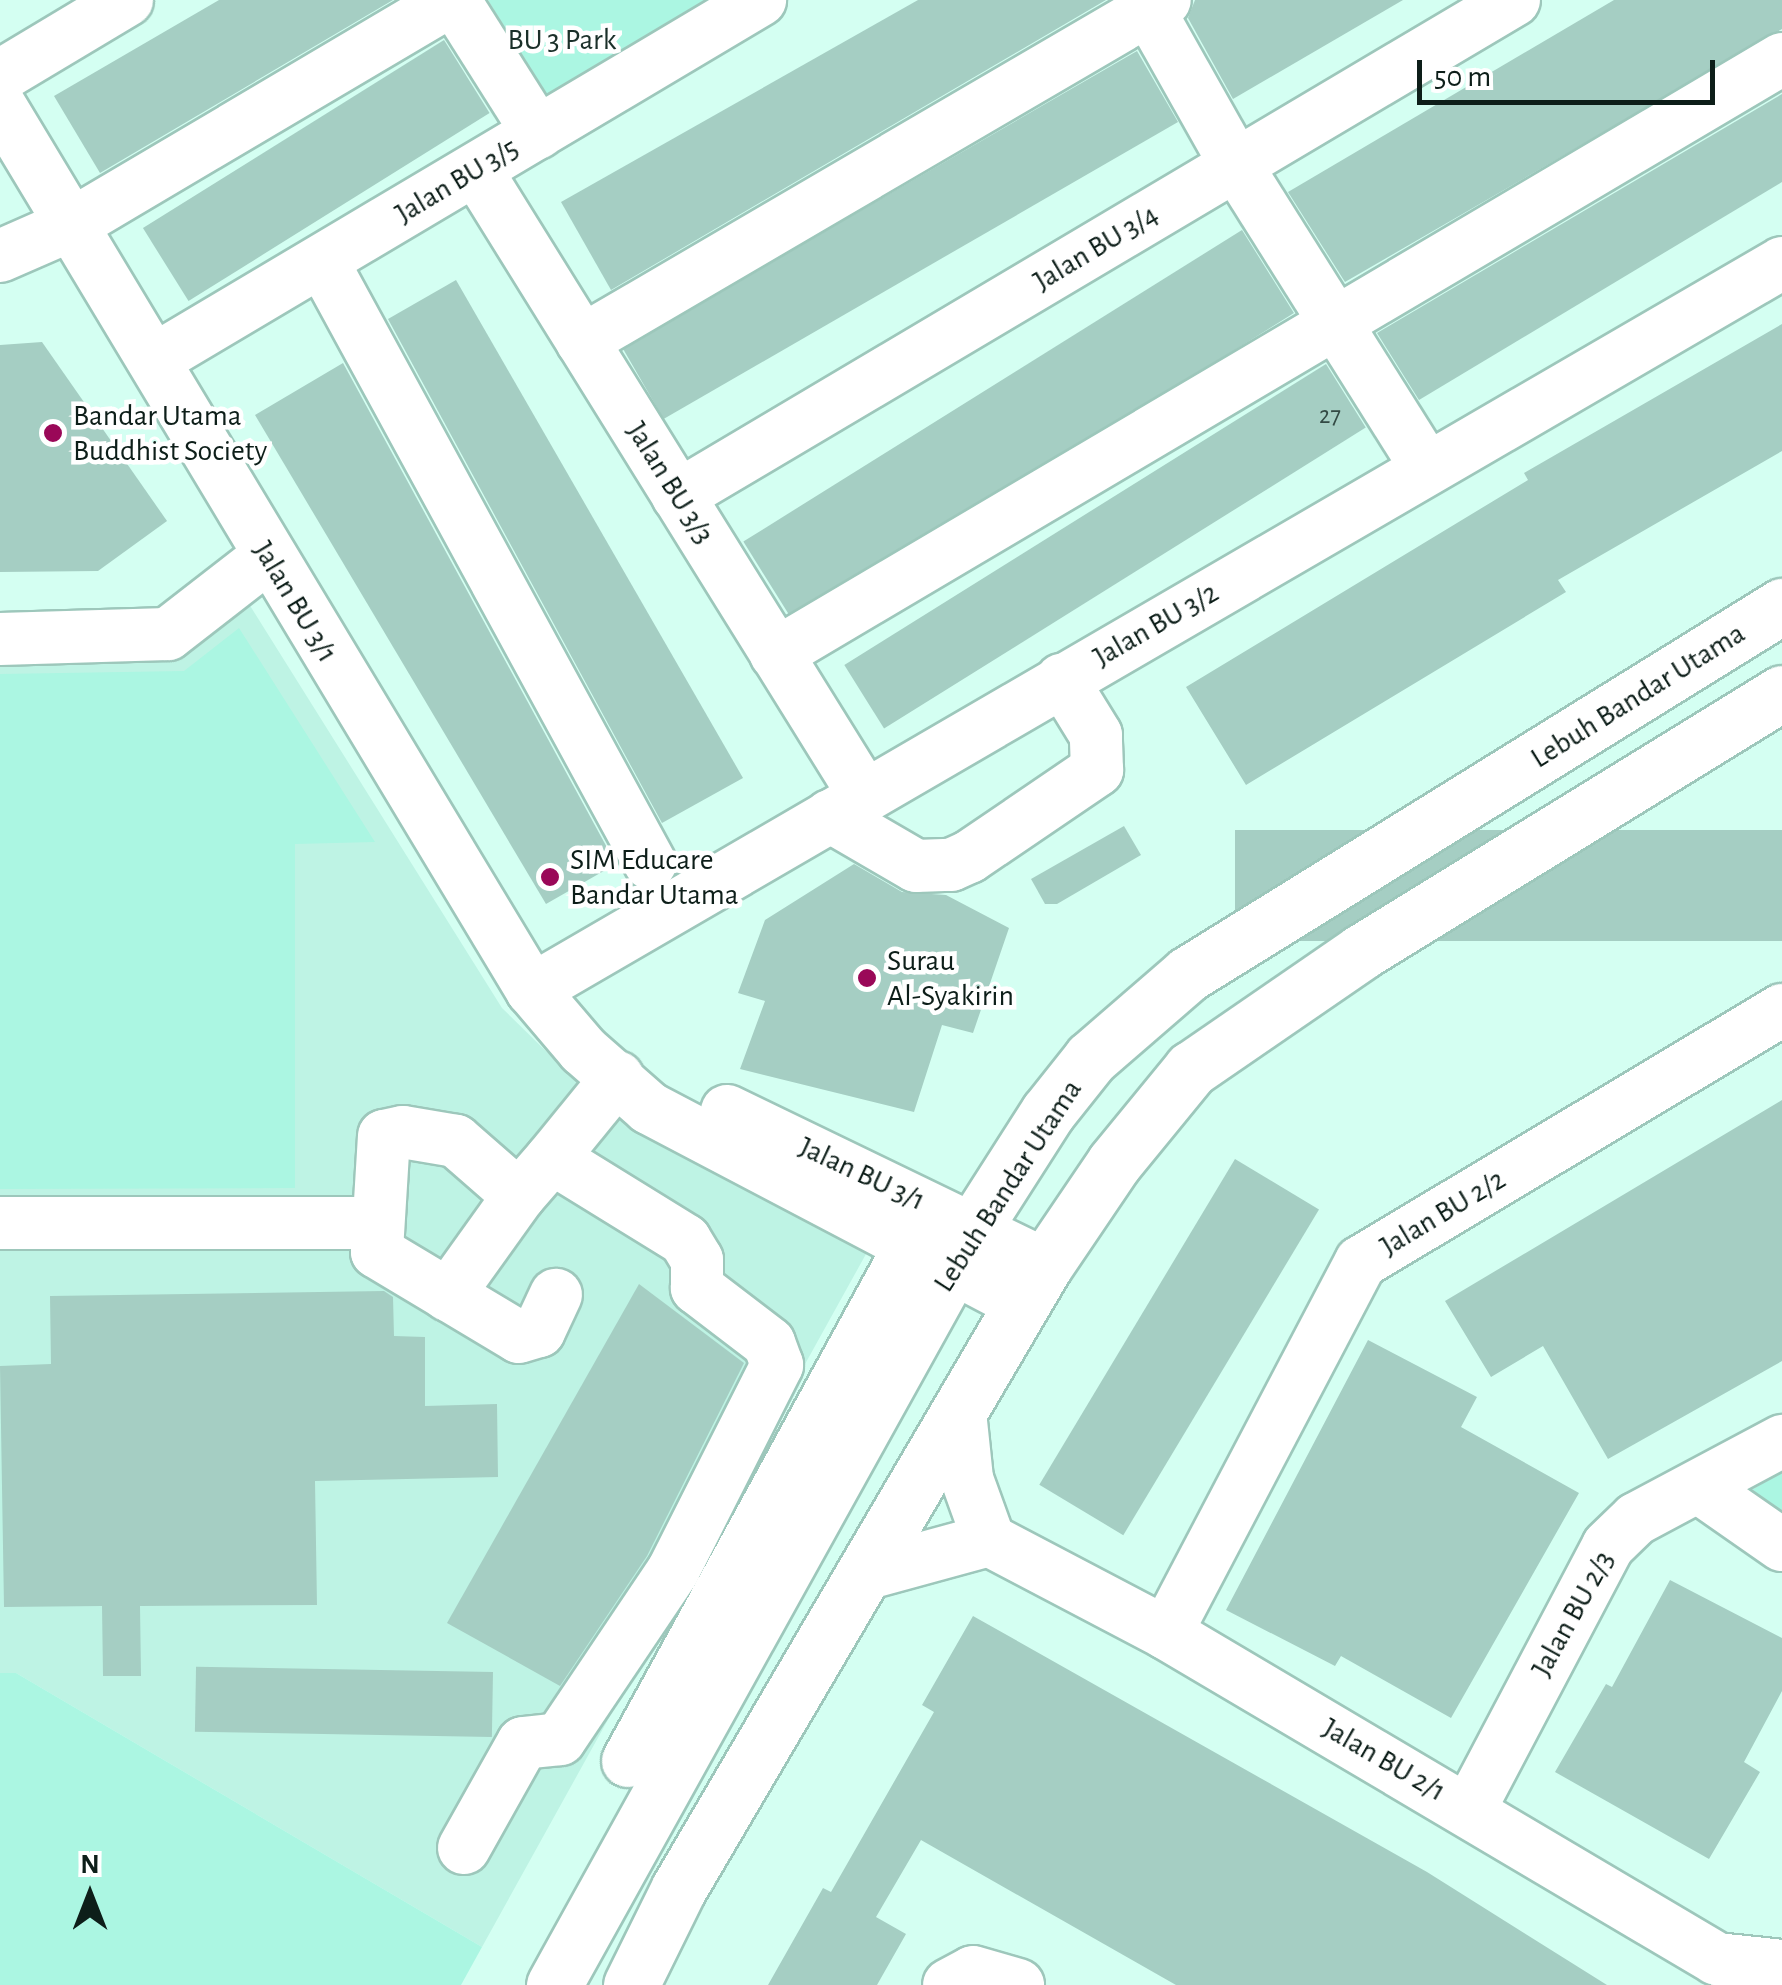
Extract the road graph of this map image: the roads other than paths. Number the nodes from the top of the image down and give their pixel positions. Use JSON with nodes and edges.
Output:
{"nodes":[{"id":1,"x":127,"y":0,"type":"edge"},
{"id":2,"x":453,"y":0,"type":"edge"},
{"id":3,"x":760,"y":0,"type":"edge"},
{"id":4,"x":1514,"y":0,"type":"edge"},
{"id":5,"x":1152,"y":3,"type":"edge"},
{"id":6,"x":1782,"y":60,"type":"edge"},
{"id":7,"x":0,"y":76,"type":"edge"},
{"id":8,"x":0,"y":106,"type":"edge"},
{"id":9,"x":538,"y":133,"type":"junction"},
{"id":10,"x":1236,"y":165,"type":"junction"},
{"id":11,"x":476,"y":170,"type":"junction"},
{"id":12,"x":71,"y":226,"type":"junction"},
{"id":13,"x":0,"y":256,"type":"edge"},
{"id":14,"x":322,"y":261,"type":"junction"},
{"id":15,"x":1782,"y":263,"type":"edge"},
{"id":16,"x":1336,"y":322,"type":"junction"},
{"id":17,"x":582,"y":341,"type":"junction"},
{"id":18,"x":154,"y":360,"type":"junction"},
{"id":19,"x":1426,"y":466,"type":"junction"},
{"id":20,"x":678,"y":496,"type":"junction"},
{"id":21,"x":266,"y":558,"type":"junction"},
{"id":22,"x":1782,"y":606,"type":"edge"},
{"id":23,"x":0,"y":639,"type":"edge"},
{"id":24,"x":776,"y":654,"type":"junction"},
{"id":25,"x":1062,"y":680,"type":"junction"},
{"id":26,"x":1782,"y":693,"type":"edge"},
{"id":27,"x":848,"y":806,"type":"junction"},
{"id":28,"x":650,"y":863,"type":"dead end"},
{"id":29,"x":532,"y":990,"type":"junction"},
{"id":30,"x":1782,"y":1010,"type":"edge"},
{"id":31,"x":618,"y":1077,"type":"junction"},
{"id":32,"x":536,"y":1177,"type":"junction"},
{"id":33,"x":0,"y":1223,"type":"edge"},
{"id":34,"x":376,"y":1223,"type":"junction"},
{"id":35,"x":946,"y":1245,"type":"junction"},
{"id":36,"x":1034,"y":1284,"type":"junction"},
{"id":37,"x":448,"y":1295,"type":"junction"},
{"id":38,"x":556,"y":1295,"type":"dead end"},
{"id":39,"x":960,"y":1412,"type":"junction"},
{"id":40,"x":750,"y":1426,"type":"junction"},
{"id":41,"x":1782,"y":1440,"type":"edge"},
{"id":42,"x":798,"y":1452,"type":"junction"},
{"id":43,"x":1700,"y":1488,"type":"junction"},
{"id":44,"x":988,"y":1540,"type":"junction"},
{"id":45,"x":1782,"y":1545,"type":"edge"},
{"id":46,"x":865,"y":1574,"type":"junction"},
{"id":47,"x":1166,"y":1632,"type":"junction"},
{"id":48,"x":571,"y":1723,"type":"junction"},
{"id":49,"x":647,"y":1773,"type":"junction"},
{"id":50,"x":1469,"y":1810,"type":"junction"},
{"id":51,"x":464,"y":1848,"type":"dead end"},
{"id":52,"x":1782,"y":1966,"type":"edge"},
{"id":53,"x":554,"y":1985,"type":"edge"},
{"id":54,"x":631,"y":1985,"type":"edge"},
{"id":55,"x":949,"y":1985,"type":"edge"},
{"id":56,"x":1018,"y":1985,"type":"edge"}],
"edges":[{"from":1,"to":7,"type":"street"},
{"from":2,"to":9,"type":"street"},
{"from":2,"to":12,"type":"street"},
{"from":3,"to":9,"type":"street","name":"Jalan BU 3/5"},
{"from":4,"to":10,"type":"street","name":"Jalan BU 3/4"},
{"from":5,"to":10,"type":"street"},
{"from":5,"to":17,"type":"street"},
{"from":6,"to":16,"type":"street"},
{"from":8,"to":12,"type":"street","name":"Jalan BU 3/1"},
{"from":9,"to":11,"type":"street","name":"Jalan BU 3/5"},
{"from":10,"to":16,"type":"street"},
{"from":10,"to":20,"type":"street","name":"Jalan BU 3/4"},
{"from":11,"to":14,"type":"street","name":"Jalan BU 3/5"},
{"from":11,"to":17,"type":"street","name":"Jalan BU 3/3"},
{"from":12,"to":13,"type":"street"},
{"from":12,"to":18,"type":"street","name":"Jalan BU 3/1"},
{"from":14,"to":18,"type":"street","name":"Jalan BU 3/5"},
{"from":14,"to":28,"type":"street"},
{"from":15,"to":19,"type":"street","name":"Jalan BU 3/2"},
{"from":16,"to":19,"type":"street"},
{"from":16,"to":24,"type":"street"},
{"from":17,"to":20,"type":"street","name":"Jalan BU 3/3"},
{"from":18,"to":21,"type":"street","name":"Jalan BU 3/1"},
{"from":19,"to":25,"type":"street","name":"Jalan BU 3/2"},
{"from":20,"to":24,"type":"street","name":"Jalan BU 3/3"},
{"from":21,"to":23,"type":"street"},
{"from":21,"to":29,"type":"street","name":"Jalan BU 3/1"},
{"from":22,"to":35,"type":"main road","name":"Lebuh Bandar Utama"},
{"from":24,"to":27,"type":"street","name":"Jalan BU 3/3"},
{"from":25,"to":27,"type":"street","name":"Jalan BU 3/2"},
{"from":25,"to":27,"type":"street"},
{"from":26,"to":36,"type":"main road"},
{"from":27,"to":29,"type":"street","name":"Jalan BU 3/2"},
{"from":29,"to":31,"type":"street","name":"Jalan BU 3/1"},
{"from":30,"to":47,"type":"street","name":"Jalan BU 2/2"},
{"from":31,"to":32,"type":"street"},
{"from":31,"to":35,"type":"street","name":"Jalan BU 3/1"},
{"from":32,"to":34,"type":"street"},
{"from":32,"to":37,"type":"street"},
{"from":32,"to":40,"type":"street"},
{"from":33,"to":34,"type":"street"},
{"from":34,"to":37,"type":"street"},
{"from":35,"to":36,"type":"street","name":"Jalan BU 3/1"},
{"from":35,"to":42,"type":"street"},
{"from":35,"to":49,"type":"main road","name":"Lebuh Bandar Utama"},
{"from":36,"to":39,"type":"main road"},
{"from":37,"to":38,"type":"street"},
{"from":39,"to":44,"type":"street"},
{"from":39,"to":46,"type":"main road"},
{"from":40,"to":42,"type":"street"},
{"from":40,"to":48,"type":"street"},
{"from":41,"to":43,"type":"street","name":"Jalan BU 2/3"},
{"from":42,"to":49,"type":"street"},
{"from":43,"to":45,"type":"street"},
{"from":43,"to":50,"type":"street","name":"Jalan BU 2/3"},
{"from":44,"to":46,"type":"street"},
{"from":44,"to":47,"type":"street","name":"Jalan BU 2/1"},
{"from":46,"to":54,"type":"main road"},
{"from":47,"to":50,"type":"street","name":"Jalan BU 2/1"},
{"from":48,"to":49,"type":"street"},
{"from":48,"to":51,"type":"street"},
{"from":49,"to":53,"type":"main road","name":"Lebuh Bandar Utama"},
{"from":50,"to":52,"type":"street","name":"Jalan BU 2/1"},
{"from":55,"to":56,"type":"street"}]}
